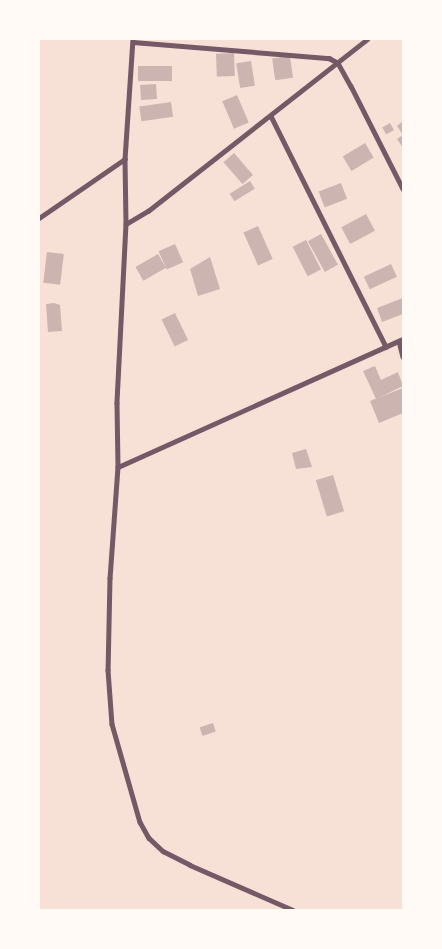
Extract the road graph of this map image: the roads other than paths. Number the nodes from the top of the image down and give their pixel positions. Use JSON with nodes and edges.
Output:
{"nodes":[{"id":1,"x":367,"y":39,"type":"edge"},
{"id":2,"x":133,"y":41,"type":"edge"},
{"id":3,"x":338,"y":63,"type":"junction"},
{"id":4,"x":271,"y":116,"type":"junction"},
{"id":5,"x":125,"y":159,"type":"junction"},
{"id":6,"x":403,"y":189,"type":"edge"},
{"id":7,"x":39,"y":218,"type":"edge"},
{"id":8,"x":126,"y":224,"type":"junction"},
{"id":9,"x":401,"y":340,"type":"edge"},
{"id":10,"x":386,"y":347,"type":"junction"},
{"id":11,"x":403,"y":357,"type":"edge"},
{"id":12,"x":118,"y":468,"type":"junction"},
{"id":13,"x":293,"y":910,"type":"edge"}],
"edges":[{"from":1,"to":3,"type":"street"},
{"from":2,"to":3,"type":"street"},
{"from":2,"to":5,"type":"street"},
{"from":3,"to":4,"type":"street"},
{"from":3,"to":6,"type":"street"},
{"from":4,"to":8,"type":"street"},
{"from":4,"to":10,"type":"street"},
{"from":5,"to":7,"type":"street"},
{"from":5,"to":8,"type":"street"},
{"from":8,"to":12,"type":"street"},
{"from":9,"to":10,"type":"street"},
{"from":9,"to":11,"type":"street"},
{"from":10,"to":12,"type":"street"},
{"from":12,"to":13,"type":"street"}]}
